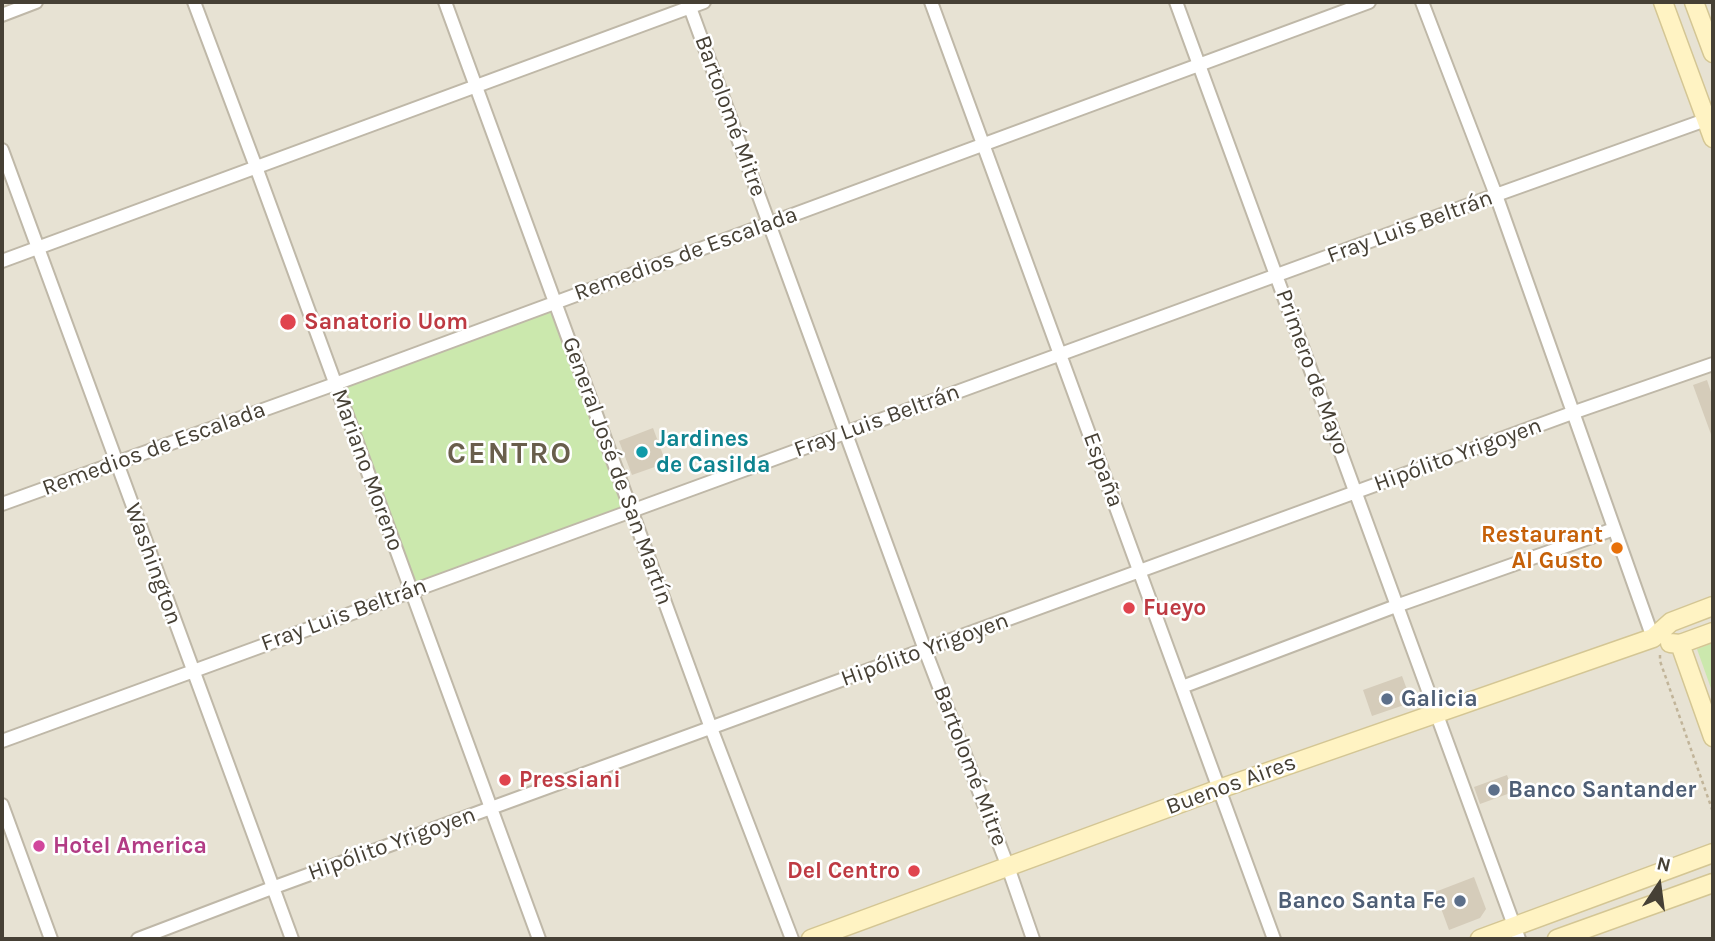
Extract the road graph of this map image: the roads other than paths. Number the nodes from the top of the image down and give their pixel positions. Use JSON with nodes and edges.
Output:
{"nodes":[{"id":1,"x":36,"y":2,"type":"edge"},
{"id":2,"x":194,"y":2,"type":"edge"},
{"id":3,"x":445,"y":2,"type":"edge"},
{"id":4,"x":704,"y":2,"type":"edge"},
{"id":5,"x":931,"y":2,"type":"edge"},
{"id":6,"x":1176,"y":2,"type":"edge"},
{"id":7,"x":1369,"y":2,"type":"edge"},
{"id":8,"x":1422,"y":2,"type":"edge"},
{"id":9,"x":1663,"y":2,"type":"edge"},
{"id":10,"x":1694,"y":2,"type":"edge"},
{"id":11,"x":689,"y":4,"type":"edge"},
{"id":12,"x":2,"y":15,"type":"edge"},
{"id":13,"x":1713,"y":53,"type":"edge"},
{"id":14,"x":1199,"y":65,"type":"junction"},
{"id":15,"x":476,"y":86,"type":"junction"},
{"id":16,"x":1710,"y":118,"type":"edge"},
{"id":17,"x":1713,"y":138,"type":"edge"},
{"id":18,"x":983,"y":145,"type":"junction"},
{"id":19,"x":2,"y":150,"type":"edge"},
{"id":20,"x":257,"y":167,"type":"junction"},
{"id":21,"x":1496,"y":195,"type":"junction"},
{"id":22,"x":768,"y":224,"type":"junction"},
{"id":23,"x":38,"y":247,"type":"junction"},
{"id":24,"x":2,"y":261,"type":"edge"},
{"id":25,"x":1277,"y":275,"type":"junction"},
{"id":26,"x":555,"y":303,"type":"junction"},
{"id":27,"x":1060,"y":354,"type":"junction"},
{"id":28,"x":1713,"y":364,"type":"edge"},
{"id":29,"x":335,"y":384,"type":"junction"},
{"id":30,"x":1572,"y":413,"type":"junction"},
{"id":31,"x":846,"y":432,"type":"junction"},
{"id":32,"x":116,"y":463,"type":"junction"},
{"id":33,"x":1356,"y":492,"type":"junction"},
{"id":34,"x":2,"y":504,"type":"edge"},
{"id":35,"x":632,"y":510,"type":"junction"},
{"id":36,"x":1614,"y":529,"type":"junction"},
{"id":37,"x":1140,"y":571,"type":"junction"},
{"id":38,"x":411,"y":591,"type":"junction"},
{"id":39,"x":1396,"y":606,"type":"junction"},
{"id":40,"x":1713,"y":606,"type":"edge"},
{"id":41,"x":1713,"y":632,"type":"edge"},
{"id":42,"x":1657,"y":639,"type":"junction"},
{"id":43,"x":1680,"y":644,"type":"junction"},
{"id":44,"x":925,"y":650,"type":"junction"},
{"id":45,"x":193,"y":670,"type":"junction"},
{"id":46,"x":1182,"y":687,"type":"junction"},
{"id":47,"x":1436,"y":713,"type":"junction"},
{"id":48,"x":711,"y":728,"type":"junction"},
{"id":49,"x":1713,"y":737,"type":"edge"},
{"id":50,"x":2,"y":741,"type":"edge"},
{"id":51,"x":1219,"y":789,"type":"junction"},
{"id":52,"x":2,"y":805,"type":"edge"},
{"id":53,"x":491,"y":808,"type":"junction"},
{"id":54,"x":1713,"y":853,"type":"edge"},
{"id":55,"x":1008,"y":867,"type":"junction"},
{"id":56,"x":1713,"y":883,"type":"edge"},
{"id":57,"x":272,"y":888,"type":"junction"},
{"id":58,"x":1516,"y":933,"type":"edge"},
{"id":59,"x":51,"y":939,"type":"edge"},
{"id":60,"x":138,"y":939,"type":"edge"},
{"id":61,"x":292,"y":939,"type":"edge"},
{"id":62,"x":539,"y":939,"type":"edge"},
{"id":63,"x":792,"y":939,"type":"edge"},
{"id":64,"x":811,"y":939,"type":"edge"},
{"id":65,"x":1033,"y":939,"type":"edge"},
{"id":66,"x":1274,"y":939,"type":"edge"},
{"id":67,"x":1480,"y":939,"type":"edge"},
{"id":68,"x":1557,"y":939,"type":"edge"}],
"edges":[{"from":1,"to":12,"type":"street"},
{"from":2,"to":20,"type":"street","name":"Mariano Moreno"},
{"from":3,"to":15,"type":"street","name":"General José de San Martín"},
{"from":4,"to":11,"type":"street"},
{"from":5,"to":18,"type":"street","name":"España"},
{"from":6,"to":14,"type":"street","name":"Primero de Mayo"},
{"from":7,"to":14,"type":"street","name":"Remedios de Escalada"},
{"from":8,"to":21,"type":"street"},
{"from":9,"to":16,"type":"street"},
{"from":10,"to":13,"type":"street"},
{"from":11,"to":15,"type":"street"},
{"from":11,"to":22,"type":"street","name":"Bartolomé Mitre"},
{"from":14,"to":18,"type":"street","name":"Remedios de Escalada"},
{"from":14,"to":25,"type":"street","name":"Primero de Mayo"},
{"from":15,"to":20,"type":"street"},
{"from":15,"to":26,"type":"street","name":"General José de San Martín"},
{"from":16,"to":17,"type":"street"},
{"from":16,"to":21,"type":"street","name":"Fray Luis Beltrán"},
{"from":18,"to":22,"type":"street","name":"Remedios de Escalada"},
{"from":18,"to":27,"type":"street","name":"España"},
{"from":19,"to":23,"type":"street","name":"Washington"},
{"from":20,"to":23,"type":"street"},
{"from":20,"to":29,"type":"street","name":"Mariano Moreno"},
{"from":21,"to":25,"type":"street","name":"Fray Luis Beltrán"},
{"from":21,"to":30,"type":"street"},
{"from":22,"to":26,"type":"street","name":"Remedios de Escalada"},
{"from":22,"to":31,"type":"street","name":"Bartolomé Mitre"},
{"from":23,"to":24,"type":"street"},
{"from":23,"to":32,"type":"street","name":"Washington"},
{"from":25,"to":27,"type":"street","name":"Fray Luis Beltrán"},
{"from":25,"to":33,"type":"street","name":"Primero de Mayo"},
{"from":26,"to":29,"type":"street","name":"Remedios de Escalada"},
{"from":26,"to":35,"type":"street","name":"General José de San Martín"},
{"from":27,"to":31,"type":"street","name":"Fray Luis Beltrán"},
{"from":27,"to":37,"type":"street","name":"España"},
{"from":28,"to":30,"type":"street","name":"Hipólito Yrigoyen"},
{"from":29,"to":32,"type":"street","name":"Remedios de Escalada"},
{"from":29,"to":38,"type":"street","name":"Mariano Moreno"},
{"from":30,"to":33,"type":"street","name":"Hipólito Yrigoyen"},
{"from":30,"to":36,"type":"street"},
{"from":31,"to":35,"type":"street","name":"Fray Luis Beltrán"},
{"from":31,"to":44,"type":"street","name":"Bartolomé Mitre"},
{"from":32,"to":34,"type":"street","name":"Remedios de Escalada"},
{"from":32,"to":45,"type":"street","name":"Washington"},
{"from":33,"to":37,"type":"street","name":"Hipólito Yrigoyen"},
{"from":33,"to":39,"type":"street","name":"Primero de Mayo"},
{"from":35,"to":38,"type":"street","name":"Fray Luis Beltrán"},
{"from":35,"to":48,"type":"street","name":"General José de San Martín"},
{"from":36,"to":39,"type":"street"},
{"from":36,"to":42,"type":"street"},
{"from":37,"to":44,"type":"street","name":"Hipólito Yrigoyen"},
{"from":37,"to":46,"type":"street","name":"España"},
{"from":38,"to":45,"type":"street","name":"Fray Luis Beltrán"},
{"from":38,"to":53,"type":"street","name":"Mariano Moreno"},
{"from":39,"to":46,"type":"street"},
{"from":39,"to":47,"type":"street","name":"Primero de Mayo"},
{"from":40,"to":42,"type":"street","name":"Buenos Aires"},
{"from":41,"to":43,"type":"street","name":"Buenos Aires"},
{"from":42,"to":43,"type":"street","name":"Buenos Aires"},
{"from":42,"to":47,"type":"street","name":"Buenos Aires"},
{"from":43,"to":49,"type":"street"},
{"from":44,"to":48,"type":"street","name":"Hipólito Yrigoyen"},
{"from":44,"to":55,"type":"street","name":"Bartolomé Mitre"},
{"from":45,"to":50,"type":"street","name":"Fray Luis Beltrán"},
{"from":45,"to":57,"type":"street","name":"Washington"},
{"from":46,"to":51,"type":"street","name":"España"},
{"from":47,"to":51,"type":"street","name":"Buenos Aires"},
{"from":47,"to":58,"type":"street","name":"Primero de Mayo"},
{"from":48,"to":53,"type":"street","name":"Hipólito Yrigoyen"},
{"from":48,"to":63,"type":"street","name":"General José de San Martín"},
{"from":51,"to":55,"type":"street","name":"Buenos Aires"},
{"from":51,"to":66,"type":"street","name":"España"},
{"from":52,"to":59,"type":"street"},
{"from":53,"to":57,"type":"street","name":"Hipólito Yrigoyen"},
{"from":53,"to":62,"type":"street","name":"Mariano Moreno"},
{"from":54,"to":58,"type":"street"},
{"from":55,"to":64,"type":"street","name":"Buenos Aires"},
{"from":55,"to":65,"type":"street","name":"Bartolomé Mitre"},
{"from":56,"to":68,"type":"street"},
{"from":57,"to":60,"type":"street","name":"Hipólito Yrigoyen"},
{"from":57,"to":61,"type":"street","name":"Washington"},
{"from":58,"to":67,"type":"street"}]}
